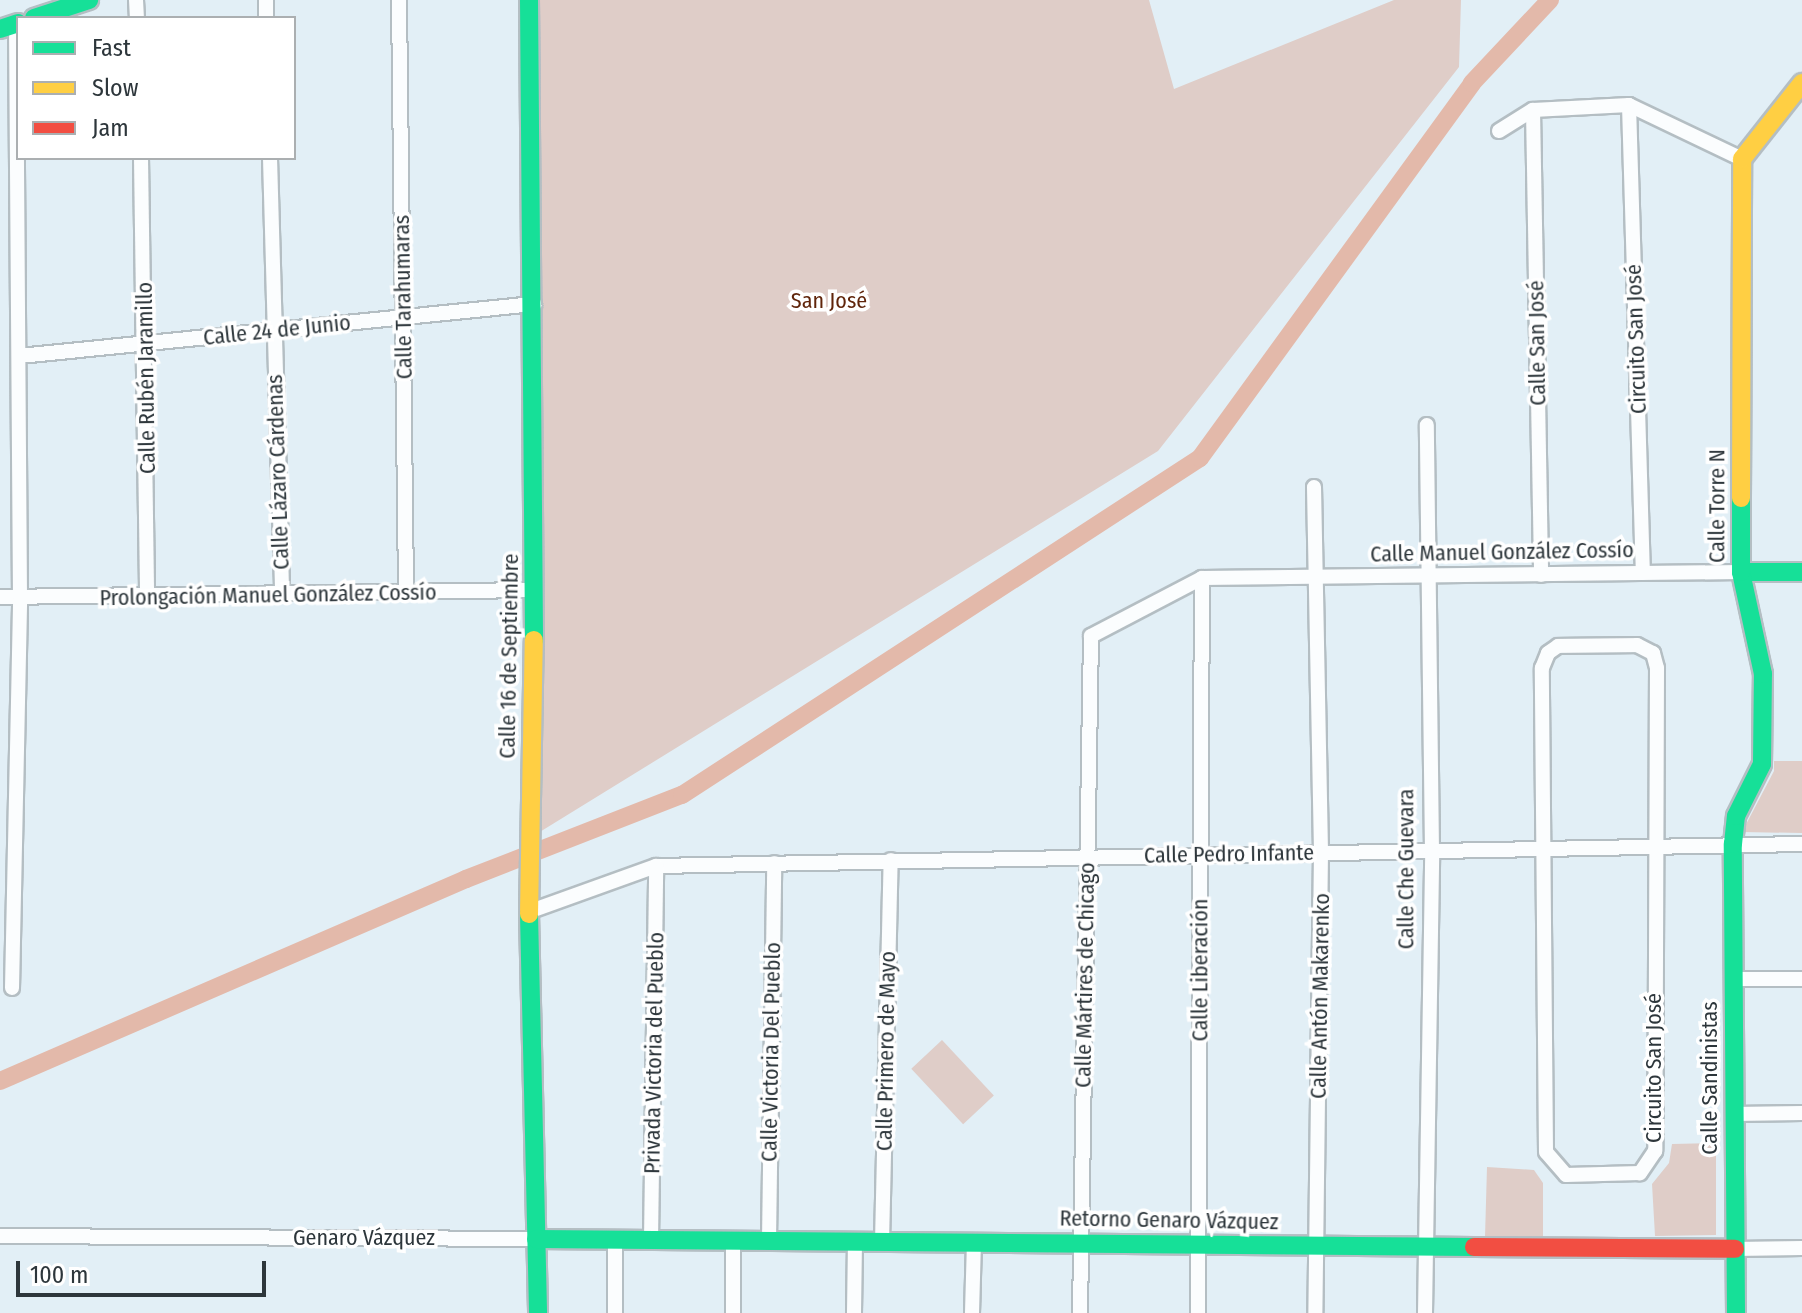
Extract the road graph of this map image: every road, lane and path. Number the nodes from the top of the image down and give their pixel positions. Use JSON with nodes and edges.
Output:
{"nodes":[{"id":1,"x":89,"y":0,"type":"edge"},
{"id":2,"x":399,"y":0,"type":"edge"},
{"id":3,"x":529,"y":0,"type":"edge"},
{"id":4,"x":40,"y":16,"type":"edge"},
{"id":5,"x":11,"y":26,"type":"edge"},
{"id":6,"x":1802,"y":83,"type":"edge"},
{"id":7,"x":1629,"y":105,"type":"junction"},
{"id":8,"x":1533,"y":110,"type":"junction"},
{"id":9,"x":1499,"y":131,"type":"dead end"},
{"id":10,"x":1742,"y":159,"type":"junction"},
{"id":11,"x":141,"y":160,"type":"edge"},
{"id":12,"x":270,"y":160,"type":"edge"},
{"id":13,"x":534,"y":304,"type":"junction"},
{"id":14,"x":404,"y":316,"type":"junction"},
{"id":15,"x":275,"y":330,"type":"junction"},
{"id":16,"x":147,"y":345,"type":"junction"},
{"id":17,"x":20,"y":356,"type":"junction"},
{"id":18,"x":1427,"y":425,"type":"dead end"},
{"id":19,"x":1314,"y":487,"type":"dead end"},
{"id":20,"x":1741,"y":572,"type":"junction"},
{"id":21,"x":1802,"y":572,"type":"edge"},
{"id":22,"x":1643,"y":573,"type":"junction"},
{"id":23,"x":1541,"y":575,"type":"junction"},
{"id":24,"x":1202,"y":578,"type":"junction"},
{"id":25,"x":1429,"y":578,"type":"junction"},
{"id":26,"x":1319,"y":580,"type":"junction"},
{"id":27,"x":535,"y":590,"type":"junction"},
{"id":28,"x":406,"y":593,"type":"junction"},
{"id":29,"x":282,"y":595,"type":"junction"},
{"id":30,"x":0,"y":597,"type":"edge"},
{"id":31,"x":20,"y":597,"type":"junction"},
{"id":32,"x":147,"y":597,"type":"junction"},
{"id":33,"x":1733,"y":844,"type":"junction"},
{"id":34,"x":1802,"y":844,"type":"edge"},
{"id":35,"x":1655,"y":845,"type":"junction"},
{"id":36,"x":1543,"y":848,"type":"junction"},
{"id":37,"x":1432,"y":851,"type":"junction"},
{"id":38,"x":1321,"y":852,"type":"junction"},
{"id":39,"x":1201,"y":854,"type":"junction"},
{"id":40,"x":1087,"y":855,"type":"junction"},
{"id":41,"x":891,"y":860,"type":"junction"},
{"id":42,"x":774,"y":863,"type":"junction"},
{"id":43,"x":656,"y":866,"type":"junction"},
{"id":44,"x":528,"y":912,"type":"junction"},
{"id":45,"x":6,"y":947,"type":"edge"},
{"id":46,"x":1734,"y":979,"type":"junction"},
{"id":47,"x":1802,"y":979,"type":"edge"},
{"id":48,"x":12,"y":988,"type":"dead end"},
{"id":49,"x":1802,"y":1113,"type":"edge"},
{"id":50,"x":1734,"y":1114,"type":"junction"},
{"id":51,"x":0,"y":1236,"type":"edge"},
{"id":52,"x":536,"y":1239,"type":"junction"},
{"id":53,"x":615,"y":1239,"type":"junction"},
{"id":54,"x":651,"y":1240,"type":"junction"},
{"id":55,"x":733,"y":1240,"type":"junction"},
{"id":56,"x":769,"y":1241,"type":"junction"},
{"id":57,"x":855,"y":1241,"type":"junction"},
{"id":58,"x":882,"y":1242,"type":"junction"},
{"id":59,"x":974,"y":1243,"type":"junction"},
{"id":60,"x":1081,"y":1243,"type":"junction"},
{"id":61,"x":1198,"y":1245,"type":"junction"},
{"id":62,"x":1317,"y":1246,"type":"junction"},
{"id":63,"x":1425,"y":1247,"type":"junction"},
{"id":64,"x":1802,"y":1248,"type":"edge"},
{"id":65,"x":1735,"y":1249,"type":"junction"},
{"id":66,"x":538,"y":1313,"type":"edge"},
{"id":67,"x":615,"y":1313,"type":"edge"},
{"id":68,"x":733,"y":1313,"type":"edge"},
{"id":69,"x":854,"y":1313,"type":"edge"},
{"id":70,"x":972,"y":1313,"type":"edge"},
{"id":71,"x":1080,"y":1313,"type":"edge"},
{"id":72,"x":1198,"y":1313,"type":"edge"},
{"id":73,"x":1315,"y":1313,"type":"edge"},
{"id":74,"x":1425,"y":1313,"type":"edge"},
{"id":75,"x":1736,"y":1313,"type":"edge"}],
"edges":[{"from":1,"to":4,"type":"street"},
{"from":2,"to":14,"type":"street","name":"Calle Tarahumaras"},
{"from":3,"to":13,"type":"street","name":"Calle 16 de Septiembre"},
{"from":5,"to":17,"type":"street"},
{"from":6,"to":10,"type":"street"},
{"from":7,"to":8,"type":"street"},
{"from":7,"to":10,"type":"street"},
{"from":7,"to":22,"type":"street","name":"Circuito San José"},
{"from":8,"to":9,"type":"street"},
{"from":8,"to":23,"type":"street","name":"Calle San José"},
{"from":10,"to":20,"type":"street","name":"Calle Torre N"},
{"from":11,"to":16,"type":"street","name":"Calle Rubén Jaramillo"},
{"from":12,"to":15,"type":"street","name":"Calle Lázaro Cárdenas"},
{"from":13,"to":14,"type":"street","name":"Calle 24 de Junio"},
{"from":13,"to":27,"type":"street","name":"Calle 16 de Septiembre"},
{"from":14,"to":15,"type":"street","name":"Calle 24 de Junio"},
{"from":14,"to":28,"type":"street","name":"Calle Tarahumaras"},
{"from":15,"to":16,"type":"street","name":"Calle 24 de Junio"},
{"from":15,"to":29,"type":"street","name":"Calle Lázaro Cárdenas"},
{"from":16,"to":17,"type":"street","name":"Calle 24 de Junio"},
{"from":16,"to":32,"type":"street","name":"Calle Rubén Jaramillo"},
{"from":17,"to":31,"type":"street"},
{"from":18,"to":25,"type":"street","name":"Calle Che Guevara"},
{"from":19,"to":26,"type":"street","name":"Calle Antón Makarenko"},
{"from":20,"to":21,"type":"street","name":"Calle Manuel González Cossío"},
{"from":20,"to":22,"type":"street","name":"Calle Manuel González Cossío"},
{"from":20,"to":33,"type":"street","name":"Calle Torre N"},
{"from":22,"to":23,"type":"street","name":"Calle Manuel González Cossío"},
{"from":23,"to":25,"type":"street","name":"Calle Manuel González Cossío"},
{"from":24,"to":26,"type":"street","name":"Calle Manuel González Cossío"},
{"from":24,"to":39,"type":"street","name":"Calle Liberación"},
{"from":24,"to":40,"type":"street","name":"Calle Mártires de Chicago"},
{"from":25,"to":26,"type":"street","name":"Calle Manuel González Cossío"},
{"from":25,"to":37,"type":"street","name":"Calle Che Guevara"},
{"from":26,"to":38,"type":"street","name":"Calle Antón Makarenko"},
{"from":27,"to":28,"type":"street","name":"Prolongación Manuel González Cossío"},
{"from":27,"to":44,"type":"street","name":"Calle 16 de Septiembre"},
{"from":28,"to":29,"type":"street","name":"Prolongación Manuel González Cossío"},
{"from":29,"to":32,"type":"street","name":"Prolongación Manuel González Cossío"},
{"from":30,"to":31,"type":"street","name":"Prolongación Manuel González Cossío"},
{"from":31,"to":32,"type":"street","name":"Prolongación Manuel González Cossío"},
{"from":31,"to":45,"type":"street"},
{"from":33,"to":34,"type":"street","name":"Calle Pedro Infante"},
{"from":33,"to":35,"type":"street","name":"Calle Pedro Infante"},
{"from":33,"to":46,"type":"street","name":"Calle Sandinistas"},
{"from":35,"to":36,"type":"street","name":"Calle Pedro Infante"},
{"from":35,"to":36,"type":"street","name":"Circuito San José"},
{"from":35,"to":36,"type":"street","name":"Circuito San José"},
{"from":36,"to":37,"type":"street","name":"Calle Pedro Infante"},
{"from":37,"to":38,"type":"street","name":"Calle Pedro Infante"},
{"from":37,"to":63,"type":"street","name":"Calle Che Guevara"},
{"from":38,"to":39,"type":"street","name":"Calle Pedro Infante"},
{"from":38,"to":62,"type":"street","name":"Calle Antón Makarenko"},
{"from":39,"to":40,"type":"street","name":"Calle Pedro Infante"},
{"from":39,"to":61,"type":"street","name":"Calle Liberación"},
{"from":40,"to":41,"type":"street","name":"Calle Pedro Infante"},
{"from":40,"to":60,"type":"street","name":"Calle Mártires de Chicago"},
{"from":41,"to":42,"type":"street","name":"Calle Pedro Infante"},
{"from":41,"to":58,"type":"street","name":"Calle Primero de Mayo"},
{"from":42,"to":43,"type":"street","name":"Calle Pedro Infante"},
{"from":42,"to":56,"type":"street","name":"Calle Victoria Del Pueblo"},
{"from":43,"to":44,"type":"street","name":"Calle Pedro Infante"},
{"from":43,"to":54,"type":"street","name":"Privada Victoria del Pueblo"},
{"from":44,"to":52,"type":"street","name":"Calle 16 de Septiembre"},
{"from":45,"to":48,"type":"street"},
{"from":46,"to":47,"type":"street"},
{"from":46,"to":50,"type":"street","name":"Calle Sandinistas"},
{"from":49,"to":50,"type":"street"},
{"from":50,"to":65,"type":"street","name":"Calle Sandinistas"},
{"from":51,"to":52,"type":"street","name":"Genaro Vázquez"},
{"from":52,"to":53,"type":"street","name":"Retorno Genaro Vázquez"},
{"from":52,"to":66,"type":"street","name":"Calle 16 de Septiembre"},
{"from":53,"to":54,"type":"street","name":"Retorno Genaro Vázquez"},
{"from":53,"to":67,"type":"street"},
{"from":54,"to":55,"type":"street","name":"Retorno Genaro Vázquez"},
{"from":55,"to":56,"type":"street","name":"Retorno Genaro Vázquez"},
{"from":55,"to":68,"type":"street"},
{"from":56,"to":57,"type":"street","name":"Retorno Genaro Vázquez"},
{"from":57,"to":58,"type":"street","name":"Retorno Genaro Vázquez"},
{"from":57,"to":69,"type":"street"},
{"from":58,"to":59,"type":"street","name":"Retorno Genaro Vázquez"},
{"from":59,"to":60,"type":"street","name":"Retorno Genaro Vázquez"},
{"from":59,"to":70,"type":"street"},
{"from":60,"to":61,"type":"street","name":"Retorno Genaro Vázquez"},
{"from":60,"to":71,"type":"street","name":"Calle Mártires de Chicago"},
{"from":61,"to":62,"type":"street","name":"Retorno Genaro Vázquez"},
{"from":61,"to":72,"type":"street","name":"Calle Liberación"},
{"from":62,"to":63,"type":"street","name":"Retorno Genaro Vázquez"},
{"from":62,"to":73,"type":"street","name":"Calle Antón Makarenko"},
{"from":63,"to":65,"type":"street","name":"Retorno Genaro Vázquez"},
{"from":63,"to":74,"type":"street","name":"Calle Che Guevara"},
{"from":64,"to":65,"type":"street","name":"Retorno Genaro Vázquez"},
{"from":65,"to":75,"type":"street","name":"Calle Sandinistas"}]}
